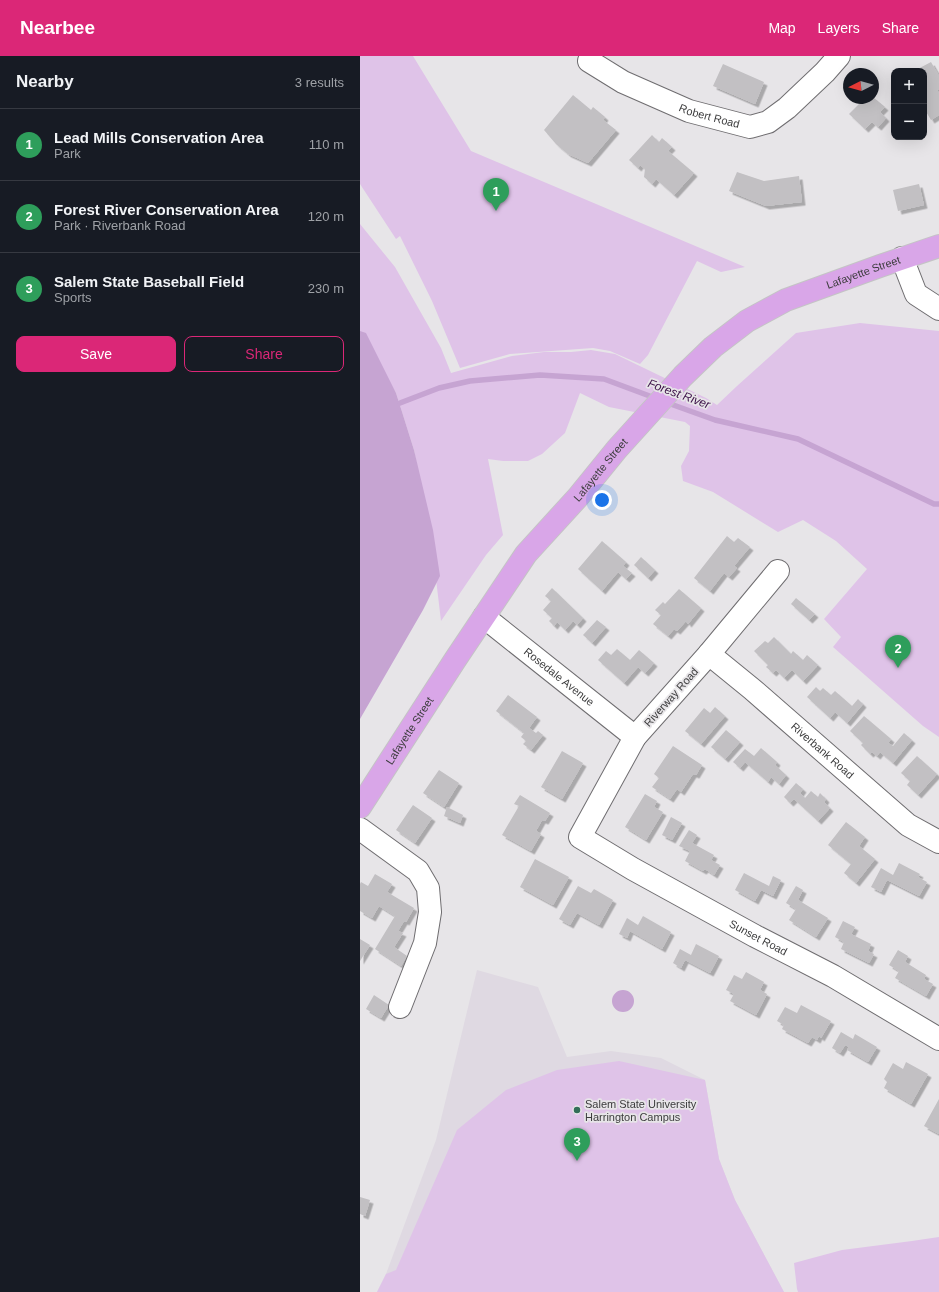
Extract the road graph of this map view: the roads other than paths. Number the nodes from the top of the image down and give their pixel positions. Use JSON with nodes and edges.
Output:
{"nodes":[{"id":1,"x":839,"y":56,"type":"edge"},
{"id":2,"x":589,"y":61,"type":"dead end"},
{"id":3,"x":939,"y":246,"type":"edge"},
{"id":4,"x":902,"y":258,"type":"junction"},
{"id":5,"x":939,"y":309,"type":"edge"},
{"id":6,"x":778,"y":571,"type":"dead end"},
{"id":7,"x":484,"y":617,"type":"junction"},
{"id":8,"x":709,"y":654,"type":"junction"},
{"id":9,"x":635,"y":737,"type":"junction"},
{"id":10,"x":360,"y":807,"type":"edge"},
{"id":11,"x":360,"y":829,"type":"edge"},
{"id":12,"x":581,"y":834,"type":"joint"},
{"id":13,"x":939,"y":842,"type":"edge"},
{"id":14,"x":400,"y":1007,"type":"dead end"},
{"id":15,"x":939,"y":1039,"type":"edge"}],
"edges":[{"from":1,"to":2,"type":"street","name":"Robert Road"},
{"from":3,"to":4,"type":"main road","name":"Lafayette Street"},
{"from":4,"to":5,"type":"street"},
{"from":4,"to":7,"type":"main road","name":"Lafayette Street"},
{"from":6,"to":8,"type":"street","name":"Riverway Road"},
{"from":7,"to":9,"type":"street","name":"Rosedale Avenue"},
{"from":7,"to":10,"type":"main road","name":"Lafayette Street"},
{"from":8,"to":9,"type":"street","name":"Riverway Road"},
{"from":8,"to":13,"type":"street","name":"Riverbank Road"},
{"from":9,"to":12,"type":"street","name":"Riverway Road"},
{"from":11,"to":14,"type":"street"},
{"from":12,"to":15,"type":"street","name":"Sunset Road"}]}
